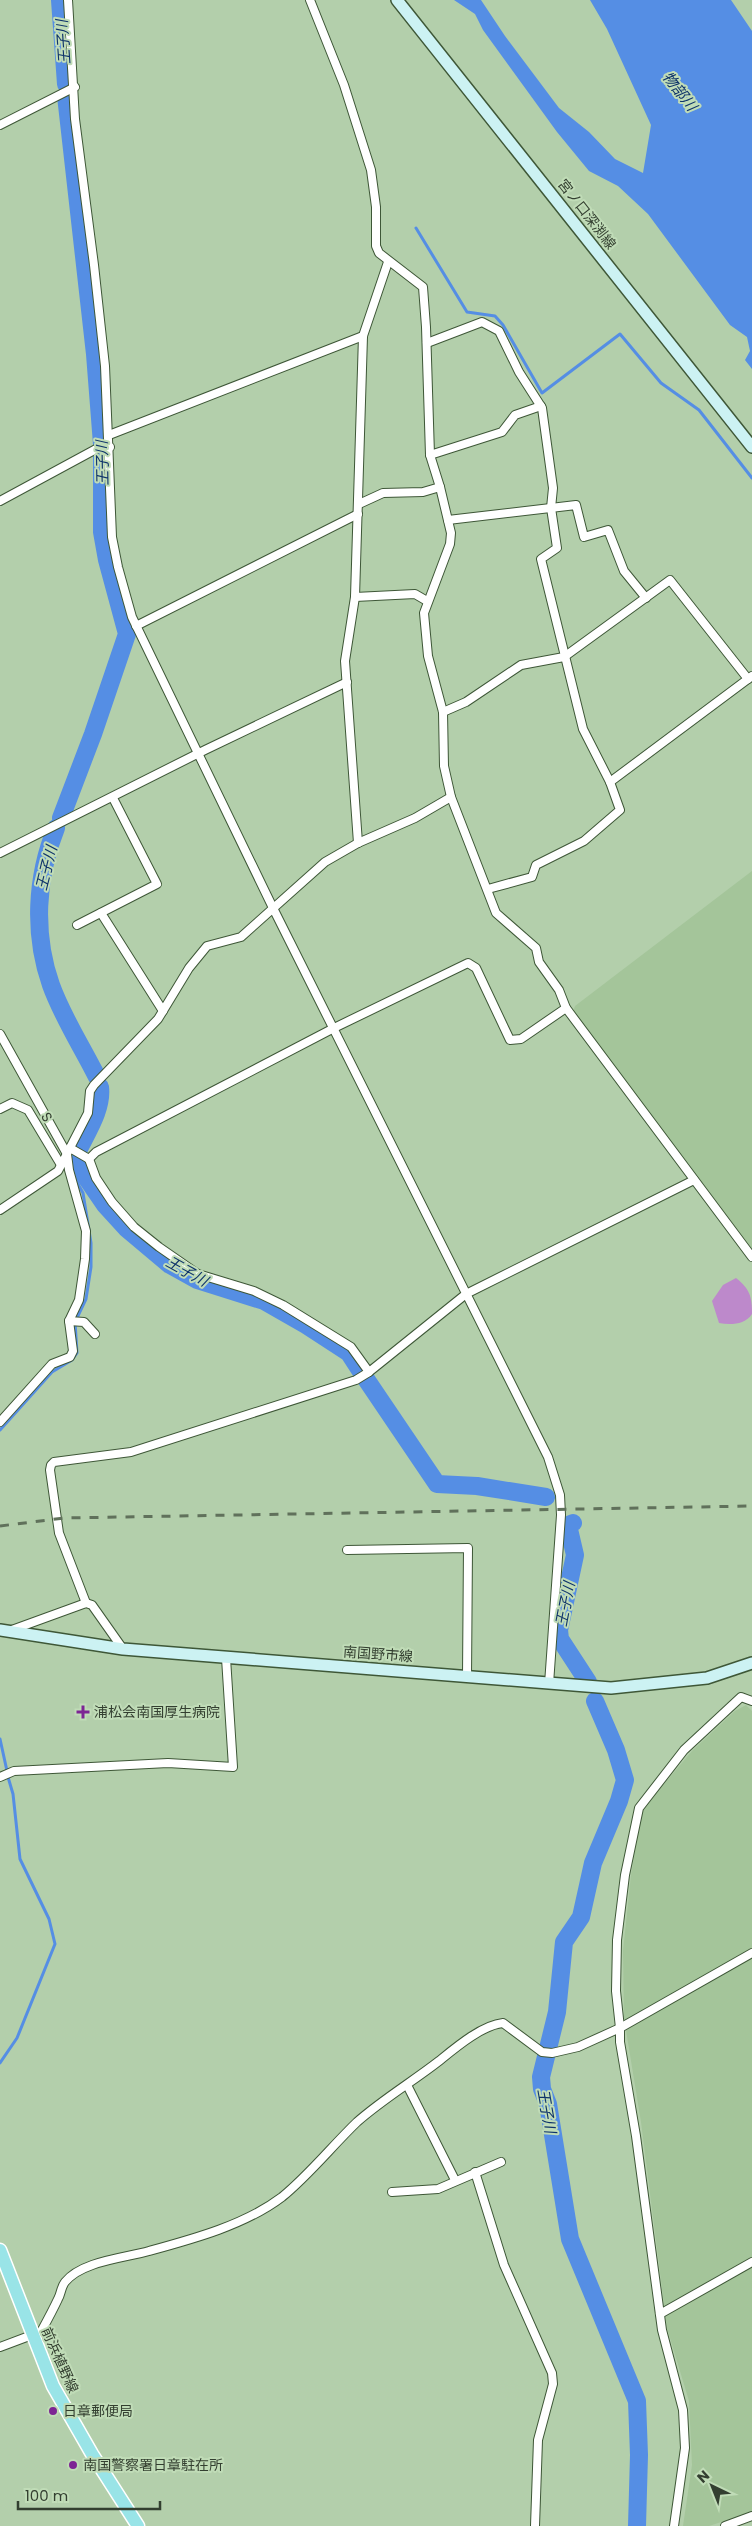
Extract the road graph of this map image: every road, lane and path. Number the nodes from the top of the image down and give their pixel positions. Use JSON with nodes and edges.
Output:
{"nodes":[{"id":1,"x":68,"y":0,"type":"edge"},
{"id":2,"x":310,"y":0,"type":"edge"},
{"id":3,"x":397,"y":0,"type":"edge"},
{"id":4,"x":75,"y":87,"type":"junction"},
{"id":5,"x":0,"y":125,"type":"edge"},
{"id":6,"x":388,"y":262,"type":"junction"},
{"id":7,"x":362,"y":336,"type":"junction"},
{"id":8,"x":427,"y":343,"type":"junction"},
{"id":9,"x":541,"y":406,"type":"junction"},
{"id":10,"x":109,"y":435,"type":"junction"},
{"id":11,"x":104,"y":447,"type":"junction"},
{"id":12,"x":752,"y":447,"type":"edge"},
{"id":13,"x":430,"y":455,"type":"junction"},
{"id":14,"x":440,"y":487,"type":"junction"},
{"id":15,"x":0,"y":501,"type":"edge"},
{"id":16,"x":359,"y":504,"type":"junction"},
{"id":17,"x":551,"y":508,"type":"junction"},
{"id":18,"x":358,"y":514,"type":"junction"},
{"id":19,"x":448,"y":520,"type":"junction"},
{"id":20,"x":355,"y":598,"type":"junction"},
{"id":21,"x":646,"y":598,"type":"junction"},
{"id":22,"x":427,"y":601,"type":"junction"},
{"id":23,"x":136,"y":626,"type":"junction"},
{"id":24,"x":564,"y":657,"type":"junction"},
{"id":25,"x":750,"y":677,"type":"edge"},
{"id":26,"x":347,"y":682,"type":"junction"},
{"id":27,"x":443,"y":712,"type":"junction"},
{"id":28,"x":199,"y":754,"type":"junction"},
{"id":29,"x":610,"y":782,"type":"junction"},
{"id":30,"x":451,"y":797,"type":"junction"},
{"id":31,"x":113,"y":798,"type":"junction"},
{"id":32,"x":358,"y":843,"type":"junction"},
{"id":33,"x":0,"y":853,"type":"edge"},
{"id":34,"x":488,"y":889,"type":"junction"},
{"id":35,"x":273,"y":908,"type":"junction"},
{"id":36,"x":101,"y":913,"type":"junction"},
{"id":37,"x":77,"y":925,"type":"dead end"},
{"id":38,"x":566,"y":1008,"type":"junction"},
{"id":39,"x":163,"y":1011,"type":"junction"},
{"id":40,"x":334,"y":1028,"type":"junction"},
{"id":41,"x":0,"y":1034,"type":"edge"},
{"id":42,"x":0,"y":1109,"type":"edge"},
{"id":43,"x":68,"y":1151,"type":"junction"},
{"id":44,"x":89,"y":1158,"type":"junction"},
{"id":45,"x":61,"y":1165,"type":"junction"},
{"id":46,"x":694,"y":1180,"type":"junction"},
{"id":47,"x":0,"y":1210,"type":"edge"},
{"id":48,"x":752,"y":1257,"type":"edge"},
{"id":49,"x":466,"y":1294,"type":"junction"},
{"id":50,"x":69,"y":1321,"type":"junction"},
{"id":51,"x":96,"y":1334,"type":"dead end"},
{"id":52,"x":369,"y":1372,"type":"junction"},
{"id":53,"x":0,"y":1422,"type":"edge"},
{"id":54,"x":348,"y":1550,"type":"dead end"},
{"id":55,"x":86,"y":1602,"type":"junction"},
{"id":56,"x":5,"y":1630,"type":"edge"},
{"id":57,"x":123,"y":1649,"type":"junction"},
{"id":58,"x":226,"y":1658,"type":"junction"},
{"id":59,"x":752,"y":1663,"type":"edge"},
{"id":60,"x":467,"y":1676,"type":"junction"},
{"id":61,"x":549,"y":1684,"type":"junction"},
{"id":62,"x":752,"y":1701,"type":"edge"},
{"id":63,"x":0,"y":1777,"type":"edge"},
{"id":64,"x":752,"y":1953,"type":"edge"},
{"id":65,"x":620,"y":2028,"type":"junction"},
{"id":66,"x":407,"y":2085,"type":"junction"},
{"id":67,"x":501,"y":2162,"type":"dead end"},
{"id":68,"x":475,"y":2172,"type":"junction"},
{"id":69,"x":456,"y":2180,"type":"junction"},
{"id":70,"x":392,"y":2192,"type":"dead end"},
{"id":71,"x":0,"y":2250,"type":"edge"},
{"id":72,"x":752,"y":2262,"type":"edge"},
{"id":73,"x":660,"y":2314,"type":"junction"},
{"id":74,"x":33,"y":2339,"type":"junction"},
{"id":75,"x":0,"y":2347,"type":"edge"},
{"id":76,"x":752,"y":2516,"type":"edge"},
{"id":77,"x":138,"y":2526,"type":"edge"},
{"id":78,"x":535,"y":2526,"type":"edge"},
{"id":79,"x":674,"y":2526,"type":"edge"},
{"id":80,"x":725,"y":2526,"type":"edge"}],
"edges":[{"from":1,"to":4,"type":"street"},
{"from":2,"to":6,"type":"street"},
{"from":3,"to":12,"type":"main road","name":"宮ノ口深渕線"},
{"from":4,"to":5,"type":"street"},
{"from":4,"to":10,"type":"street"},
{"from":6,"to":7,"type":"street"},
{"from":6,"to":8,"type":"street"},
{"from":7,"to":10,"type":"street"},
{"from":7,"to":16,"type":"street"},
{"from":8,"to":9,"type":"street"},
{"from":8,"to":13,"type":"street"},
{"from":9,"to":13,"type":"street"},
{"from":9,"to":17,"type":"street"},
{"from":10,"to":11,"type":"street"},
{"from":11,"to":15,"type":"street"},
{"from":11,"to":23,"type":"street"},
{"from":13,"to":14,"type":"street"},
{"from":14,"to":16,"type":"street"},
{"from":14,"to":19,"type":"street"},
{"from":16,"to":18,"type":"street"},
{"from":17,"to":19,"type":"street"},
{"from":17,"to":21,"type":"street"},
{"from":17,"to":24,"type":"street"},
{"from":18,"to":20,"type":"street"},
{"from":18,"to":23,"type":"street"},
{"from":19,"to":22,"type":"street"},
{"from":20,"to":22,"type":"street"},
{"from":20,"to":26,"type":"street"},
{"from":21,"to":24,"type":"street"},
{"from":21,"to":25,"type":"street"},
{"from":22,"to":27,"type":"street"},
{"from":23,"to":28,"type":"street"},
{"from":24,"to":27,"type":"street"},
{"from":24,"to":29,"type":"street"},
{"from":25,"to":29,"type":"street"},
{"from":26,"to":28,"type":"street"},
{"from":26,"to":32,"type":"street"},
{"from":27,"to":30,"type":"street"},
{"from":28,"to":31,"type":"street"},
{"from":28,"to":35,"type":"street"},
{"from":29,"to":34,"type":"street"},
{"from":30,"to":32,"type":"street"},
{"from":30,"to":34,"type":"street"},
{"from":31,"to":33,"type":"street"},
{"from":31,"to":36,"type":"street"},
{"from":32,"to":35,"type":"street"},
{"from":34,"to":38,"type":"street"},
{"from":35,"to":39,"type":"street"},
{"from":35,"to":40,"type":"street"},
{"from":36,"to":37,"type":"street"},
{"from":36,"to":39,"type":"street"},
{"from":38,"to":40,"type":"street"},
{"from":38,"to":46,"type":"street"},
{"from":39,"to":43,"type":"street"},
{"from":40,"to":44,"type":"street"},
{"from":40,"to":49,"type":"street"},
{"from":41,"to":43,"type":"street"},
{"from":42,"to":45,"type":"street","name":"S"},
{"from":43,"to":44,"type":"street"},
{"from":43,"to":45,"type":"street"},
{"from":43,"to":50,"type":"street"},
{"from":44,"to":52,"type":"street"},
{"from":45,"to":47,"type":"street"},
{"from":46,"to":48,"type":"street"},
{"from":46,"to":49,"type":"street"},
{"from":49,"to":52,"type":"street"},
{"from":49,"to":61,"type":"street"},
{"from":50,"to":51,"type":"street"},
{"from":50,"to":53,"type":"street"},
{"from":52,"to":55,"type":"street"},
{"from":54,"to":60,"type":"street"},
{"from":55,"to":56,"type":"street"},
{"from":55,"to":57,"type":"street"},
{"from":56,"to":57,"type":"main road","name":"南国野市線"},
{"from":57,"to":58,"type":"main road","name":"南国野市線"},
{"from":58,"to":60,"type":"main road","name":"南国野市線"},
{"from":58,"to":63,"type":"street"},
{"from":59,"to":61,"type":"main road","name":"南国野市線"},
{"from":60,"to":61,"type":"main road","name":"南国野市線"},
{"from":62,"to":65,"type":"street"},
{"from":64,"to":65,"type":"street"},
{"from":65,"to":66,"type":"street"},
{"from":65,"to":73,"type":"street"},
{"from":66,"to":69,"type":"street"},
{"from":66,"to":74,"type":"street"},
{"from":67,"to":68,"type":"street"},
{"from":68,"to":69,"type":"street"},
{"from":68,"to":78,"type":"street"},
{"from":69,"to":70,"type":"street"},
{"from":71,"to":74,"type":"main road","name":"前浜植野線"},
{"from":72,"to":73,"type":"street"},
{"from":73,"to":79,"type":"street"},
{"from":74,"to":75,"type":"street"},
{"from":74,"to":77,"type":"main road","name":"前浜植野線"},
{"from":76,"to":80,"type":"street"}]}
